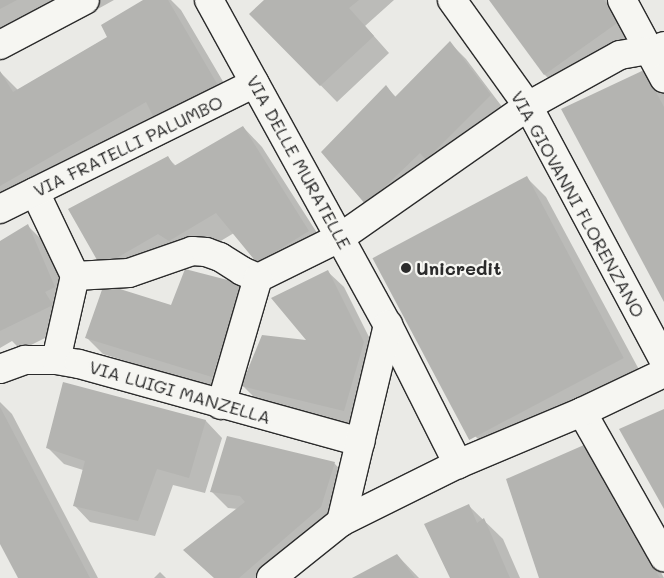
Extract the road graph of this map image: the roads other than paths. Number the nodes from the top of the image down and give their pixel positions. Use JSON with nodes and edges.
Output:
{"nodes":[{"id":1,"x":85,"y":0,"type":"edge"},
{"id":2,"x":209,"y":0,"type":"edge"},
{"id":3,"x":452,"y":0,"type":"edge"},
{"id":4,"x":622,"y":0,"type":"edge"},
{"id":5,"x":0,"y":45,"type":"edge"},
{"id":6,"x":657,"y":49,"type":"edge"},
{"id":7,"x":664,"y":78,"type":"edge"},
{"id":8,"x":255,"y":83,"type":"junction"},
{"id":9,"x":528,"y":106,"type":"junction"},
{"id":10,"x":35,"y":192,"type":"junction"},
{"id":11,"x":0,"y":209,"type":"edge"},
{"id":12,"x":341,"y":237,"type":"junction"},
{"id":13,"x":75,"y":276,"type":"junction"},
{"id":14,"x":258,"y":278,"type":"junction"},
{"id":15,"x":388,"y":325,"type":"junction"},
{"id":16,"x":56,"y":360,"type":"junction"},
{"id":17,"x":664,"y":361,"type":"edge"},
{"id":18,"x":0,"y":369,"type":"edge"},
{"id":19,"x":664,"y":373,"type":"edge"},
{"id":20,"x":221,"y":405,"type":"junction"},
{"id":21,"x":582,"y":412,"type":"junction"},
{"id":22,"x":360,"y":442,"type":"junction"},
{"id":23,"x":458,"y":464,"type":"junction"},
{"id":24,"x":341,"y":522,"type":"junction"},
{"id":25,"x":664,"y":557,"type":"edge"},
{"id":26,"x":271,"y":578,"type":"edge"}],
"edges":[{"from":1,"to":5,"type":"street"},
{"from":2,"to":8,"type":"street","name":"VIA DELLE MURATELLE"},
{"from":3,"to":9,"type":"street","name":"VIA GIOVANNI FLORENZANO"},
{"from":4,"to":6,"type":"street"},
{"from":6,"to":7,"type":"street"},
{"from":6,"to":9,"type":"street"},
{"from":8,"to":10,"type":"street","name":"VIA FRATELLI PALUMBO"},
{"from":8,"to":12,"type":"street","name":"VIA DELLE MURATELLE"},
{"from":9,"to":12,"type":"street"},
{"from":9,"to":17,"type":"street","name":"VIA GIOVANNI FLORENZANO"},
{"from":10,"to":11,"type":"street","name":"VIA FRATELLI PALUMBO"},
{"from":10,"to":13,"type":"street"},
{"from":12,"to":14,"type":"street"},
{"from":12,"to":15,"type":"street","name":"VIA DELLE MURATELLE"},
{"from":13,"to":14,"type":"street"},
{"from":13,"to":16,"type":"street"},
{"from":14,"to":20,"type":"street"},
{"from":15,"to":22,"type":"street"},
{"from":15,"to":23,"type":"street","name":"VIA DELLE MURATELLE"},
{"from":16,"to":18,"type":"street","name":"VIA LUIGI MANZELLA"},
{"from":16,"to":20,"type":"street","name":"VIA LUIGI MANZELLA"},
{"from":19,"to":21,"type":"street"},
{"from":20,"to":22,"type":"street","name":"VIA LUIGI MANZELLA"},
{"from":21,"to":23,"type":"street"},
{"from":21,"to":25,"type":"street"},
{"from":22,"to":24,"type":"street"},
{"from":23,"to":24,"type":"street"},
{"from":24,"to":26,"type":"street"}]}
